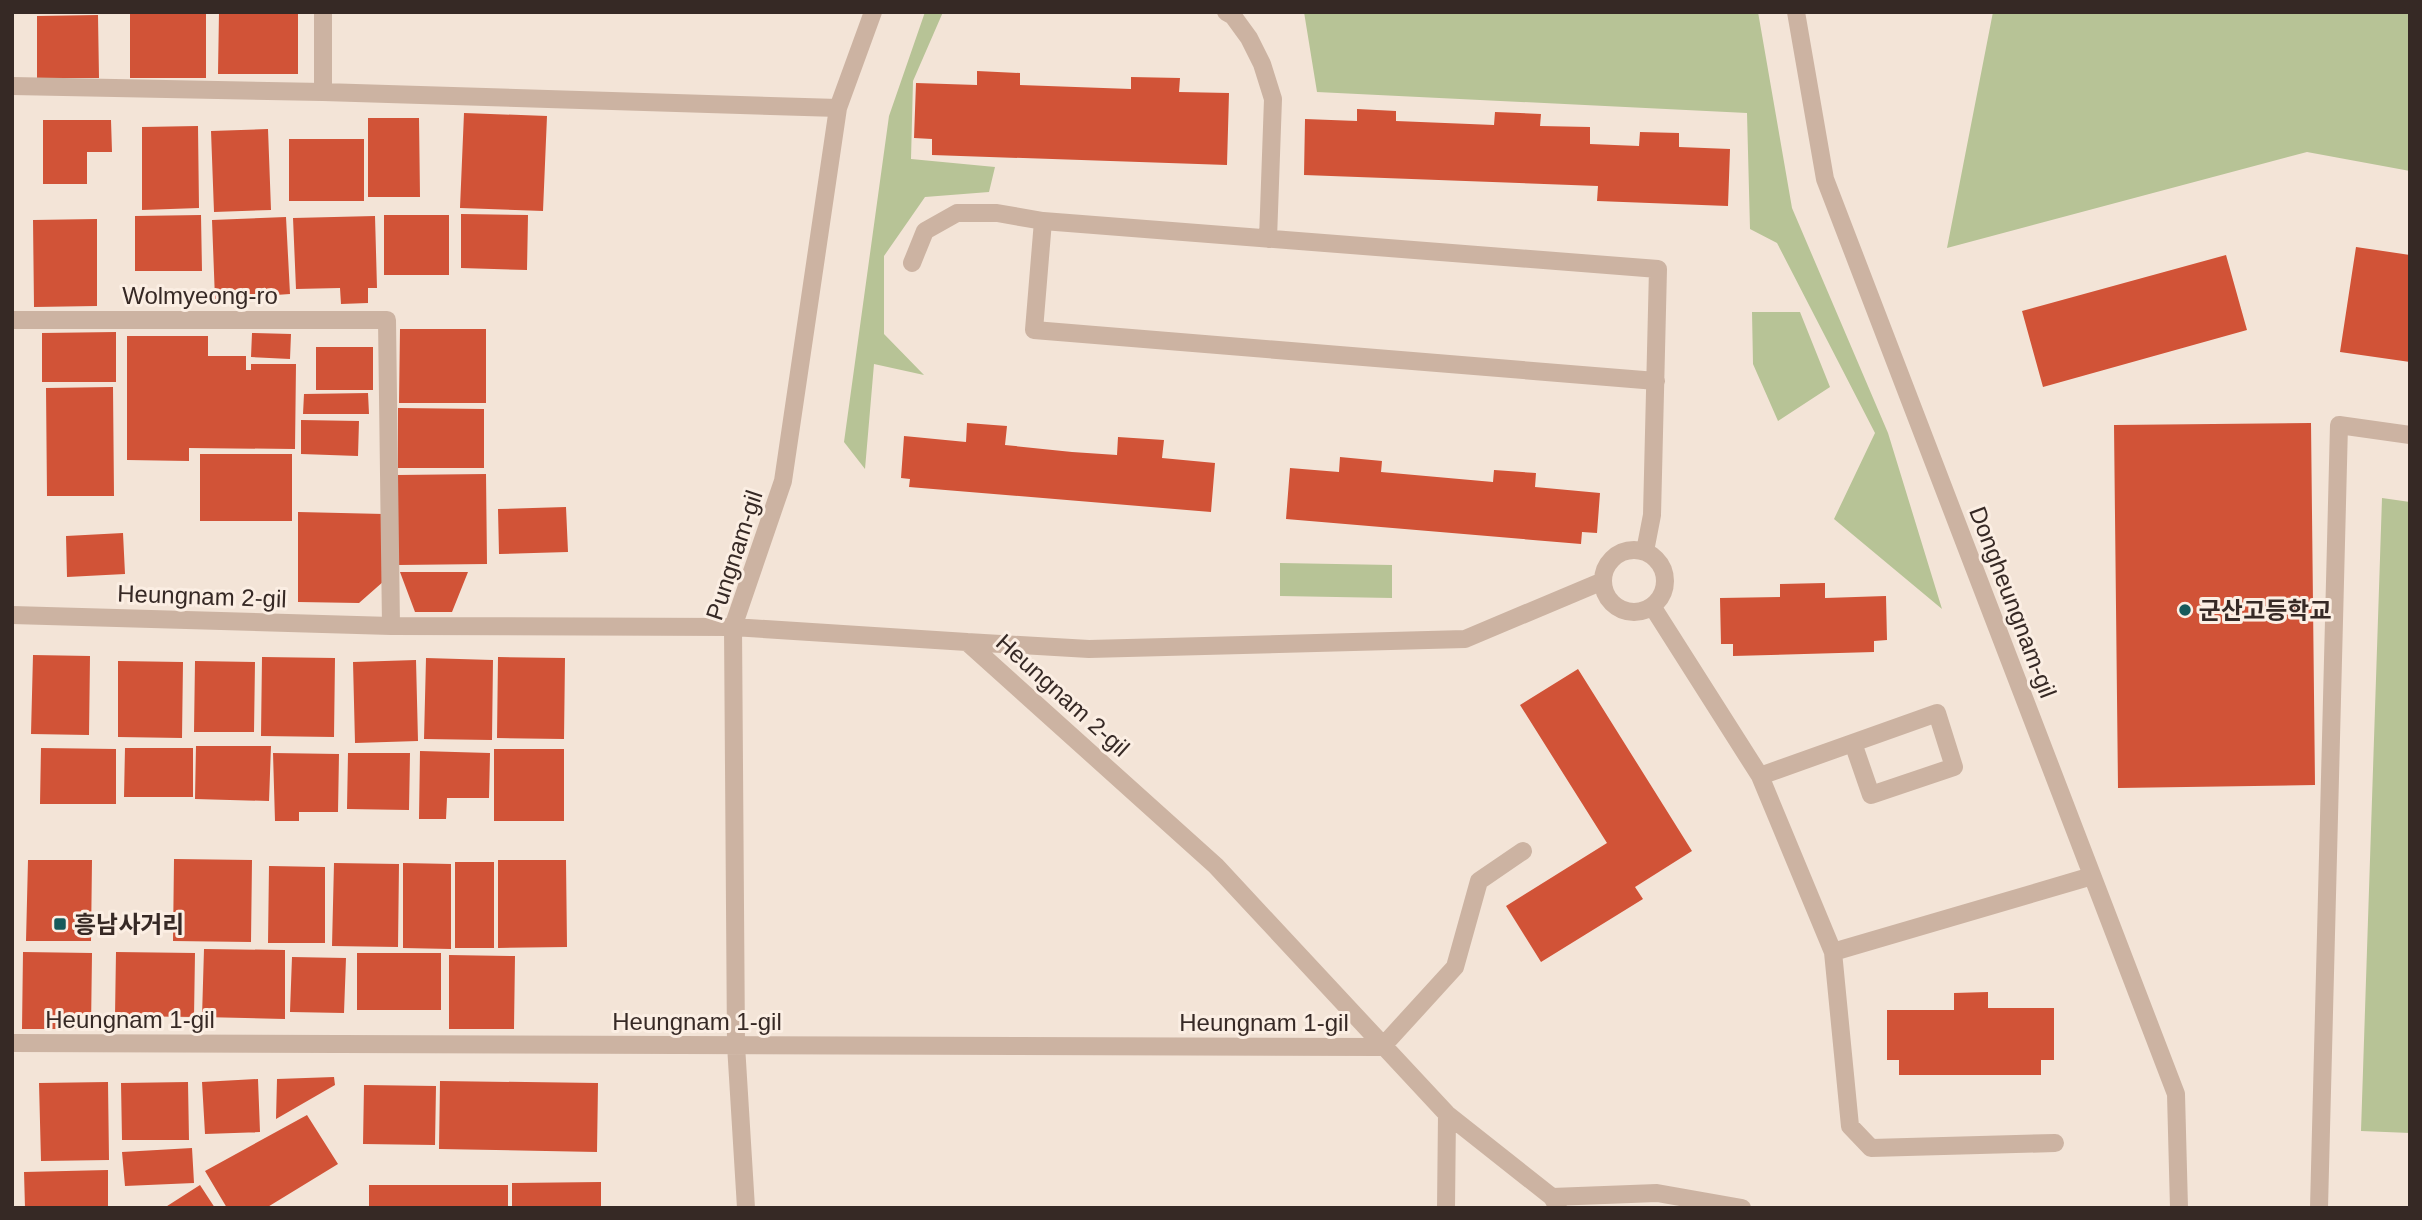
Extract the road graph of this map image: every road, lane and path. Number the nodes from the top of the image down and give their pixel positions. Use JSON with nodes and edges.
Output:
{"nodes":[{"id":1,"x":323,"y":12,"type":"edge"},
{"id":2,"x":873,"y":12,"type":"edge"},
{"id":3,"x":1226,"y":12,"type":"edge"},
{"id":4,"x":1796,"y":12,"type":"edge"},
{"id":5,"x":12,"y":86,"type":"edge"},
{"id":6,"x":323,"y":92,"type":"junction"},
{"id":7,"x":838,"y":108,"type":"junction"},
{"id":8,"x":1043,"y":221,"type":"junction"},
{"id":9,"x":1268,"y":239,"type":"junction"},
{"id":10,"x":912,"y":263,"type":"dead end"},
{"id":11,"x":12,"y":320,"type":"edge"},
{"id":12,"x":1656,"y":381,"type":"junction"},
{"id":13,"x":2410,"y":435,"type":"edge"},
{"id":14,"x":1645,"y":551,"type":"junction"},
{"id":15,"x":1603,"y":582,"type":"junction"},
{"id":16,"x":1652,"y":606,"type":"junction"},
{"id":17,"x":12,"y":615,"type":"edge"},
{"id":18,"x":391,"y":626,"type":"junction"},
{"id":19,"x":733,"y":627,"type":"junction"},
{"id":20,"x":967,"y":642,"type":"junction"},
{"id":21,"x":1853,"y":743,"type":"junction"},
{"id":22,"x":1759,"y":776,"type":"junction"},
{"id":23,"x":1523,"y":851,"type":"dead end"},
{"id":24,"x":2092,"y":876,"type":"junction"},
{"id":25,"x":1833,"y":952,"type":"junction"},
{"id":26,"x":12,"y":1043,"type":"edge"},
{"id":27,"x":736,"y":1045,"type":"junction"},
{"id":28,"x":1382,"y":1047,"type":"junction"},
{"id":29,"x":1447,"y":1114,"type":"junction"},
{"id":30,"x":2055,"y":1143,"type":"dead end"},
{"id":31,"x":1555,"y":1202,"type":"edge"},
{"id":32,"x":746,"y":1208,"type":"edge"},
{"id":33,"x":1446,"y":1208,"type":"edge"},
{"id":34,"x":1742,"y":1208,"type":"edge"},
{"id":35,"x":2179,"y":1208,"type":"edge"},
{"id":36,"x":2319,"y":1208,"type":"edge"}],
"edges":[{"from":1,"to":6,"type":"street"},
{"from":2,"to":7,"type":"street","name":"Pungnam-gil"},
{"from":3,"to":9,"type":"street"},
{"from":4,"to":24,"type":"street","name":"Dongheungnam-gil"},
{"from":5,"to":6,"type":"street"},
{"from":6,"to":7,"type":"street"},
{"from":7,"to":19,"type":"street","name":"Pungnam-gil"},
{"from":8,"to":9,"type":"street"},
{"from":8,"to":10,"type":"street"},
{"from":8,"to":12,"type":"street"},
{"from":9,"to":12,"type":"street"},
{"from":11,"to":18,"type":"street","name":"Wolmyeong-ro"},
{"from":12,"to":14,"type":"street"},
{"from":13,"to":36,"type":"street"},
{"from":14,"to":15,"type":"street"},
{"from":14,"to":16,"type":"street"},
{"from":15,"to":16,"type":"street"},
{"from":15,"to":20,"type":"street"},
{"from":16,"to":22,"type":"street"},
{"from":17,"to":18,"type":"street","name":"Heungnam 2-gil"},
{"from":18,"to":19,"type":"street","name":"Heungnam 2-gil"},
{"from":19,"to":20,"type":"street","name":"Heungnam 2-gil"},
{"from":19,"to":27,"type":"street","name":"Pungnam-gil"},
{"from":20,"to":28,"type":"street","name":"Heungnam 2-gil"},
{"from":21,"to":21,"type":"street"},
{"from":21,"to":22,"type":"street"},
{"from":22,"to":25,"type":"street"},
{"from":23,"to":28,"type":"street"},
{"from":24,"to":25,"type":"street"},
{"from":24,"to":35,"type":"street","name":"Dongheungnam-gil"},
{"from":25,"to":30,"type":"street"},
{"from":26,"to":27,"type":"street","name":"Heungnam 1-gil"},
{"from":27,"to":28,"type":"street","name":"Heungnam 1-gil"},
{"from":27,"to":32,"type":"street","name":"Pungnam-gil"},
{"from":28,"to":29,"type":"street","name":"Heungnam 2-gil"},
{"from":29,"to":31,"type":"street","name":"Heungnam 2-gil"},
{"from":29,"to":33,"type":"street"},
{"from":31,"to":34,"type":"street","name":"Heungnam 2-gil"}]}
